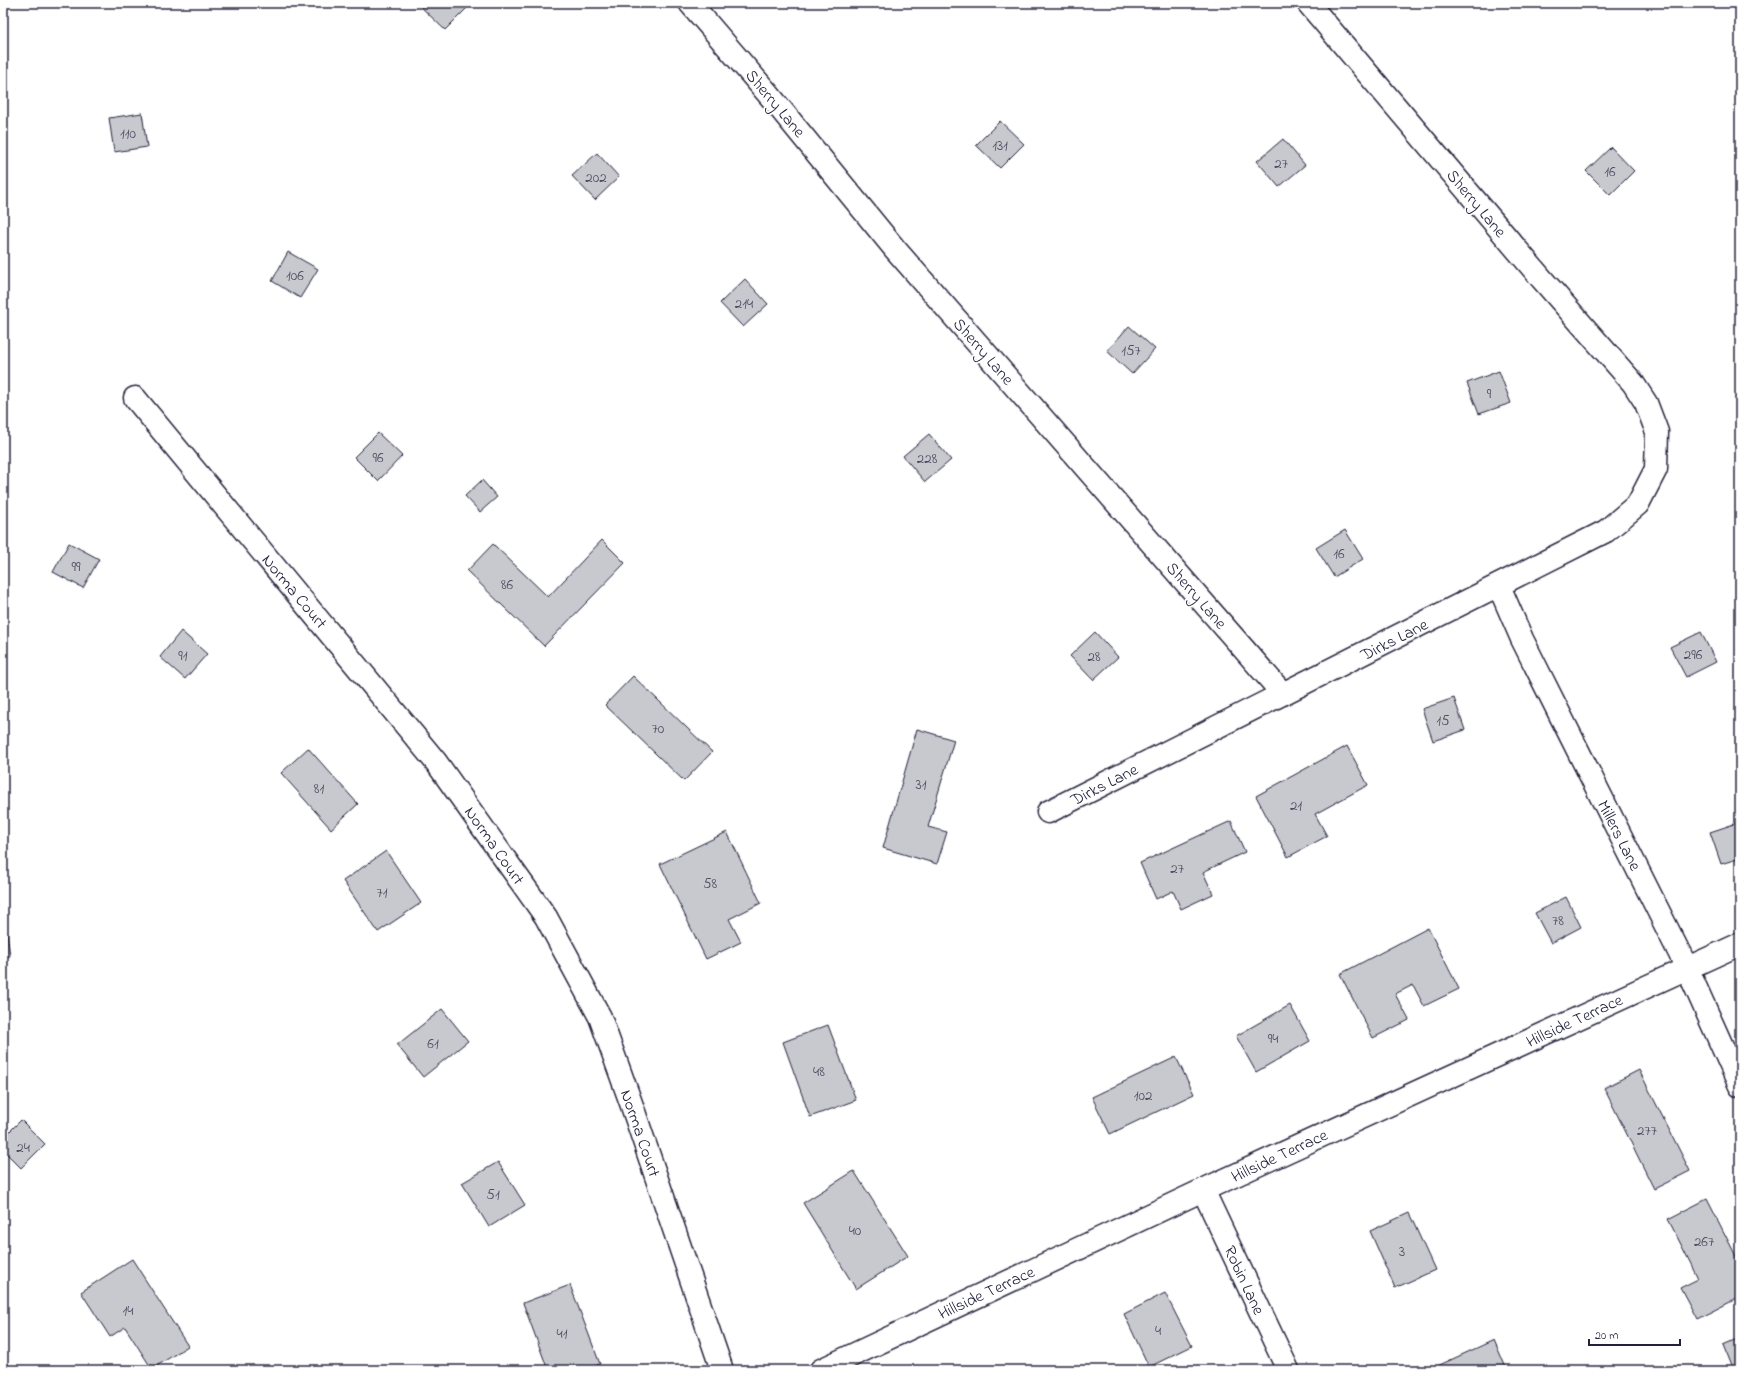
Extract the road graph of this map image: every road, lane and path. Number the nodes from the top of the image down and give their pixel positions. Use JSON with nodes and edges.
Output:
{"nodes":[{"id":1,"x":690,"y":3,"type":"edge"},
{"id":2,"x":1308,"y":3,"type":"edge"},
{"id":3,"x":135,"y":398,"type":"dead end"},
{"id":4,"x":1646,"y":403,"type":"joint"},
{"id":5,"x":1499,"y":586,"type":"junction"},
{"id":6,"x":1283,"y":694,"type":"junction"},
{"id":7,"x":1048,"y":812,"type":"dead end"},
{"id":8,"x":1740,"y":944,"type":"edge"},
{"id":9,"x":1687,"y":968,"type":"junction"},
{"id":10,"x":1740,"y":1086,"type":"edge"},
{"id":11,"x":1203,"y":1190,"type":"junction"},
{"id":12,"x":722,"y":1370,"type":"edge"},
{"id":13,"x":821,"y":1370,"type":"edge"},
{"id":14,"x":1288,"y":1370,"type":"edge"}],
"edges":[{"from":1,"to":6,"type":"street","name":"Sherry Lane"},
{"from":2,"to":4,"type":"street","name":"Sherry Lane"},
{"from":3,"to":12,"type":"street","name":"Norma Court"},
{"from":4,"to":5,"type":"street","name":"Dirks Lane"},
{"from":5,"to":6,"type":"street","name":"Dirks Lane"},
{"from":5,"to":9,"type":"street","name":"Millers Lane"},
{"from":6,"to":7,"type":"street","name":"Dirks Lane"},
{"from":8,"to":9,"type":"street","name":"Hillside Terrace"},
{"from":9,"to":10,"type":"street","name":"Millers Lane"},
{"from":9,"to":11,"type":"street","name":"Hillside Terrace"},
{"from":11,"to":13,"type":"street","name":"Hillside Terrace"},
{"from":11,"to":14,"type":"street","name":"Robin Lane"}]}
